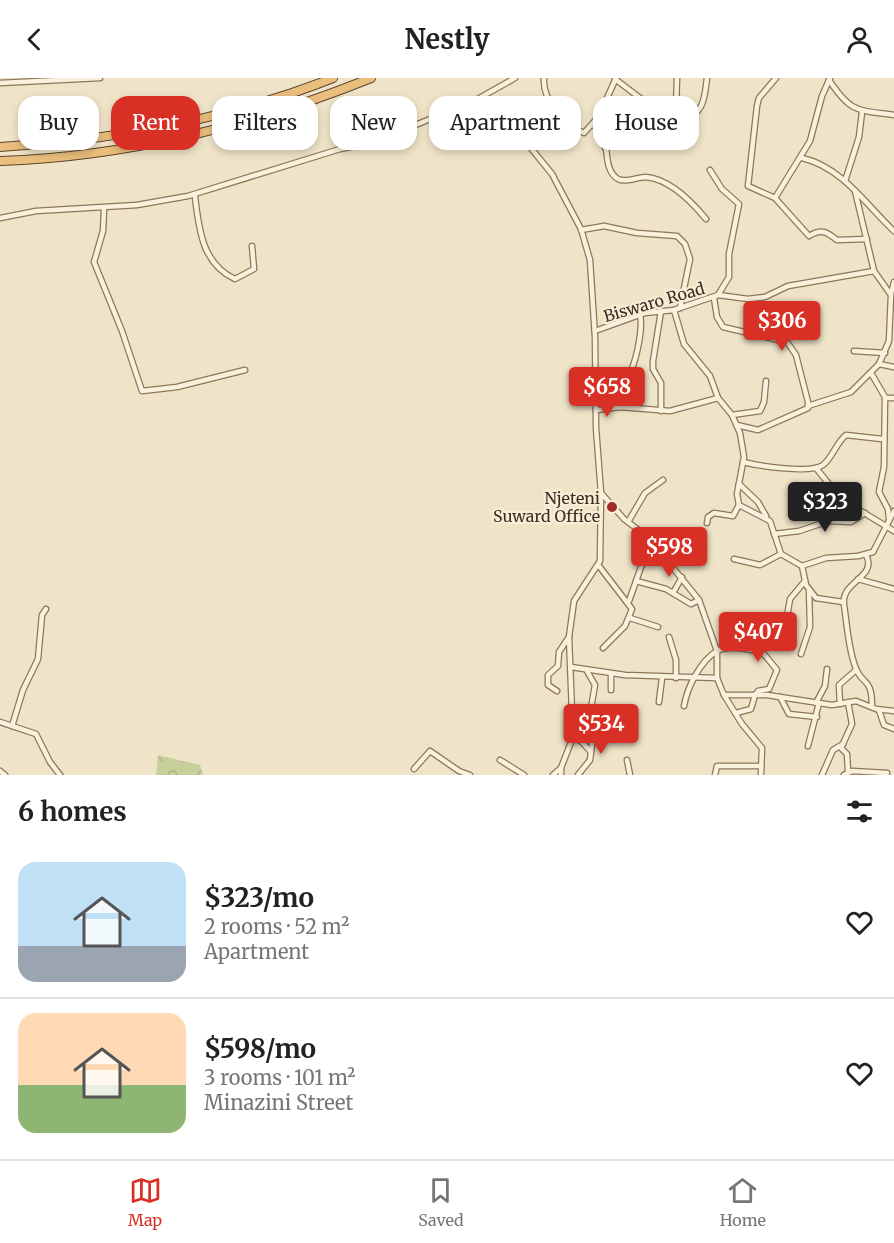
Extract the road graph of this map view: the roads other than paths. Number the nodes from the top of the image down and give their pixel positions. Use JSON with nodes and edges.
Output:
{"nodes":[{"id":1,"x":100,"y":78,"type":"edge"},
{"id":2,"x":333,"y":78,"type":"edge"},
{"id":3,"x":371,"y":78,"type":"edge"},
{"id":4,"x":515,"y":78,"type":"edge"},
{"id":5,"x":544,"y":78,"type":"edge"},
{"id":6,"x":615,"y":78,"type":"edge"},
{"id":7,"x":677,"y":78,"type":"edge"},
{"id":8,"x":707,"y":78,"type":"edge"},
{"id":9,"x":776,"y":78,"type":"edge"},
{"id":10,"x":66,"y":79,"type":"edge"},
{"id":11,"x":830,"y":79,"type":"edge"},
{"id":12,"x":25,"y":80,"type":"edge"},
{"id":13,"x":0,"y":83,"type":"edge"},
{"id":14,"x":483,"y":96,"type":"edge"},
{"id":15,"x":546,"y":96,"type":"edge"},
{"id":16,"x":607,"y":96,"type":"edge"},
{"id":17,"x":638,"y":96,"type":"edge"},
{"id":18,"x":676,"y":96,"type":"edge"},
{"id":19,"x":699,"y":111,"type":"edge"},
{"id":20,"x":862,"y":112,"type":"junction"},
{"id":21,"x":894,"y":115,"type":"edge"},
{"id":22,"x":429,"y":120,"type":"edge"},
{"id":23,"x":593,"y":125,"type":"edge"},
{"id":24,"x":581,"y":133,"type":"edge"},
{"id":25,"x":0,"y":147,"type":"edge"},
{"id":26,"x":532,"y":150,"type":"edge"},
{"id":27,"x":605,"y":150,"type":"edge"},
{"id":28,"x":802,"y":158,"type":"junction"},
{"id":29,"x":0,"y":161,"type":"edge"},
{"id":30,"x":710,"y":170,"type":"dead end"},
{"id":31,"x":845,"y":181,"type":"junction"},
{"id":32,"x":855,"y":191,"type":"junction"},
{"id":33,"x":195,"y":197,"type":"dead end"},
{"id":34,"x":775,"y":198,"type":"junction"},
{"id":35,"x":104,"y":209,"type":"junction"},
{"id":36,"x":0,"y":218,"type":"edge"},
{"id":37,"x":706,"y":219,"type":"dead end"},
{"id":38,"x":582,"y":230,"type":"junction"},
{"id":39,"x":894,"y":230,"type":"edge"},
{"id":40,"x":867,"y":239,"type":"junction"},
{"id":41,"x":252,"y":246,"type":"dead end"},
{"id":42,"x":874,"y":271,"type":"junction"},
{"id":43,"x":894,"y":282,"type":"edge"},
{"id":44,"x":716,"y":296,"type":"junction"},
{"id":45,"x":891,"y":296,"type":"junction"},
{"id":46,"x":677,"y":309,"type":"junction"},
{"id":47,"x":661,"y":311,"type":"junction"},
{"id":48,"x":640,"y":315,"type":"junction"},
{"id":49,"x":890,"y":326,"type":"junction"},
{"id":50,"x":595,"y":330,"type":"junction"},
{"id":51,"x":894,"y":330,"type":"edge"},
{"id":52,"x":854,"y":351,"type":"dead end"},
{"id":53,"x":885,"y":353,"type":"junction"},
{"id":54,"x":879,"y":364,"type":"junction"},
{"id":55,"x":894,"y":367,"type":"edge"},
{"id":56,"x":245,"y":370,"type":"dead end"},
{"id":57,"x":871,"y":373,"type":"junction"},
{"id":58,"x":766,"y":381,"type":"dead end"},
{"id":59,"x":596,"y":383,"type":"junction"},
{"id":60,"x":718,"y":398,"type":"junction"},
{"id":61,"x":885,"y":398,"type":"junction"},
{"id":62,"x":894,"y":398,"type":"edge"},
{"id":63,"x":808,"y":406,"type":"junction"},
{"id":64,"x":596,"y":410,"type":"junction"},
{"id":65,"x":661,"y":411,"type":"junction"},
{"id":66,"x":732,"y":415,"type":"junction"},
{"id":67,"x":737,"y":425,"type":"junction"},
{"id":68,"x":882,"y":439,"type":"junction"},
{"id":69,"x":744,"y":462,"type":"junction"},
{"id":70,"x":816,"y":468,"type":"junction"},
{"id":71,"x":663,"y":480,"type":"dead end"},
{"id":72,"x":739,"y":484,"type":"junction"},
{"id":73,"x":601,"y":493,"type":"junction"},
{"id":74,"x":739,"y":505,"type":"junction"},
{"id":75,"x":894,"y":511,"type":"edge"},
{"id":76,"x":865,"y":513,"type":"junction"},
{"id":77,"x":766,"y":517,"type":"junction"},
{"id":78,"x":628,"y":522,"type":"junction"},
{"id":79,"x":887,"y":522,"type":"junction"},
{"id":80,"x":706,"y":523,"type":"dead end"},
{"id":81,"x":894,"y":531,"type":"edge"},
{"id":82,"x":774,"y":534,"type":"junction"},
{"id":83,"x":656,"y":546,"type":"junction"},
{"id":84,"x":781,"y":554,"type":"junction"},
{"id":85,"x":866,"y":555,"type":"junction"},
{"id":86,"x":734,"y":559,"type":"dead end"},
{"id":87,"x":599,"y":566,"type":"junction"},
{"id":88,"x":802,"y":566,"type":"junction"},
{"id":89,"x":682,"y":577,"type":"junction"},
{"id":90,"x":858,"y":579,"type":"junction"},
{"id":91,"x":636,"y":581,"type":"junction"},
{"id":92,"x":805,"y":581,"type":"junction"},
{"id":93,"x":809,"y":589,"type":"junction"},
{"id":94,"x":894,"y":589,"type":"edge"},
{"id":95,"x":673,"y":593,"type":"junction"},
{"id":96,"x":699,"y":600,"type":"junction"},
{"id":97,"x":629,"y":601,"type":"junction"},
{"id":98,"x":843,"y":602,"type":"junction"},
{"id":99,"x":46,"y":609,"type":"dead end"},
{"id":100,"x":630,"y":618,"type":"junction"},
{"id":101,"x":658,"y":627,"type":"dead end"},
{"id":102,"x":786,"y":628,"type":"dead end"},
{"id":103,"x":569,"y":637,"type":"junction"},
{"id":104,"x":669,"y":637,"type":"dead end"},
{"id":105,"x":603,"y":648,"type":"dead end"},
{"id":106,"x":717,"y":651,"type":"junction"},
{"id":107,"x":801,"y":654,"type":"dead end"},
{"id":108,"x":571,"y":667,"type":"junction"},
{"id":109,"x":827,"y":669,"type":"dead end"},
{"id":110,"x":856,"y":670,"type":"junction"},
{"id":111,"x":587,"y":671,"type":"junction"},
{"id":112,"x":611,"y":674,"type":"junction"},
{"id":113,"x":662,"y":678,"type":"junction"},
{"id":114,"x":676,"y":678,"type":"junction"},
{"id":115,"x":694,"y":678,"type":"junction"},
{"id":116,"x":717,"y":678,"type":"junction"},
{"id":117,"x":611,"y":690,"type":"dead end"},
{"id":118,"x":557,"y":691,"type":"dead end"},
{"id":119,"x":755,"y":694,"type":"junction"},
{"id":120,"x":724,"y":695,"type":"junction"},
{"id":121,"x":780,"y":698,"type":"junction"},
{"id":122,"x":659,"y":702,"type":"dead end"},
{"id":123,"x":848,"y":702,"type":"junction"},
{"id":124,"x":818,"y":703,"type":"junction"},
{"id":125,"x":840,"y":704,"type":"junction"},
{"id":126,"x":684,"y":706,"type":"dead end"},
{"id":127,"x":872,"y":707,"type":"junction"},
{"id":128,"x":879,"y":710,"type":"junction"},
{"id":129,"x":894,"y":711,"type":"edge"},
{"id":130,"x":736,"y":713,"type":"junction"},
{"id":131,"x":817,"y":717,"type":"junction"},
{"id":132,"x":0,"y":722,"type":"edge"},
{"id":133,"x":10,"y":726,"type":"junction"},
{"id":134,"x":0,"y":729,"type":"edge"},
{"id":135,"x":894,"y":729,"type":"edge"},
{"id":136,"x":573,"y":737,"type":"junction"},
{"id":137,"x":843,"y":744,"type":"junction"},
{"id":138,"x":808,"y":746,"type":"dead end"},
{"id":139,"x":590,"y":751,"type":"junction"},
{"id":140,"x":500,"y":760,"type":"dead end"},
{"id":141,"x":627,"y":760,"type":"dead end"},
{"id":142,"x":761,"y":766,"type":"junction"},
{"id":143,"x":561,"y":768,"type":"junction"},
{"id":144,"x":414,"y":769,"type":"dead end"},
{"id":145,"x":0,"y":771,"type":"edge"},
{"id":146,"x":846,"y":773,"type":"edge"},
{"id":147,"x":887,"y":773,"type":"dead end"},
{"id":148,"x":5,"y":775,"type":"edge"},
{"id":149,"x":60,"y":775,"type":"edge"},
{"id":150,"x":470,"y":775,"type":"edge"},
{"id":151,"x":524,"y":775,"type":"edge"},
{"id":152,"x":553,"y":775,"type":"edge"},
{"id":153,"x":561,"y":775,"type":"edge"},
{"id":154,"x":578,"y":775,"type":"edge"},
{"id":155,"x":630,"y":775,"type":"edge"},
{"id":156,"x":715,"y":775,"type":"edge"},
{"id":157,"x":761,"y":775,"type":"edge"},
{"id":158,"x":822,"y":775,"type":"edge"}],
"edges":[{"from":1,"to":10,"type":"street"},
{"from":2,"to":25,"type":"highway"},
{"from":3,"to":29,"type":"highway"},
{"from":4,"to":14,"type":"street"},
{"from":5,"to":15,"type":"street"},
{"from":6,"to":16,"type":"street"},
{"from":6,"to":17,"type":"street"},
{"from":7,"to":18,"type":"street"},
{"from":8,"to":19,"type":"street"},
{"from":9,"to":34,"type":"street"},
{"from":10,"to":12,"type":"street"},
{"from":11,"to":20,"type":"street"},
{"from":11,"to":28,"type":"street"},
{"from":12,"to":13,"type":"street"},
{"from":20,"to":21,"type":"street"},
{"from":20,"to":31,"type":"street"},
{"from":22,"to":35,"type":"street"},
{"from":23,"to":24,"type":"street"},
{"from":26,"to":38,"type":"street"},
{"from":27,"to":37,"type":"street"},
{"from":28,"to":31,"type":"street"},
{"from":28,"to":34,"type":"street"},
{"from":30,"to":44,"type":"street","name":"Biswaro Road"},
{"from":31,"to":32,"type":"street"},
{"from":32,"to":39,"type":"street"},
{"from":32,"to":40,"type":"street"},
{"from":33,"to":41,"type":"street"},
{"from":34,"to":40,"type":"street"},
{"from":35,"to":36,"type":"street"},
{"from":35,"to":56,"type":"street"},
{"from":38,"to":46,"type":"street"},
{"from":38,"to":50,"type":"street"},
{"from":40,"to":42,"type":"street"},
{"from":42,"to":44,"type":"street"},
{"from":42,"to":45,"type":"street"},
{"from":43,"to":45,"type":"street"},
{"from":44,"to":46,"type":"street","name":"Biswaro Road"},
{"from":44,"to":63,"type":"street"},
{"from":45,"to":49,"type":"street"},
{"from":46,"to":47,"type":"street","name":"Biswaro Road"},
{"from":46,"to":60,"type":"street"},
{"from":47,"to":48,"type":"street","name":"Biswaro Road"},
{"from":47,"to":65,"type":"street"},
{"from":48,"to":50,"type":"street","name":"Biswaro Road"},
{"from":48,"to":59,"type":"street"},
{"from":49,"to":51,"type":"street"},
{"from":49,"to":53,"type":"street"},
{"from":50,"to":59,"type":"street"},
{"from":52,"to":53,"type":"street"},
{"from":53,"to":54,"type":"street"},
{"from":54,"to":55,"type":"street"},
{"from":54,"to":57,"type":"street"},
{"from":57,"to":61,"type":"street"},
{"from":57,"to":63,"type":"street"},
{"from":58,"to":66,"type":"street"},
{"from":59,"to":64,"type":"street"},
{"from":60,"to":65,"type":"street"},
{"from":60,"to":66,"type":"street"},
{"from":61,"to":62,"type":"street"},
{"from":61,"to":68,"type":"street"},
{"from":63,"to":67,"type":"street"},
{"from":64,"to":65,"type":"street"},
{"from":64,"to":73,"type":"street"},
{"from":66,"to":67,"type":"street"},
{"from":67,"to":69,"type":"street"},
{"from":68,"to":70,"type":"street"},
{"from":68,"to":79,"type":"street"},
{"from":69,"to":70,"type":"street"},
{"from":69,"to":72,"type":"street"},
{"from":70,"to":76,"type":"street"},
{"from":71,"to":78,"type":"street"},
{"from":72,"to":74,"type":"street"},
{"from":72,"to":77,"type":"street"},
{"from":73,"to":78,"type":"street"},
{"from":73,"to":87,"type":"street"},
{"from":74,"to":77,"type":"street"},
{"from":74,"to":80,"type":"street"},
{"from":75,"to":79,"type":"street"},
{"from":76,"to":79,"type":"street"},
{"from":76,"to":82,"type":"street"},
{"from":77,"to":82,"type":"street"},
{"from":78,"to":83,"type":"street"},
{"from":79,"to":81,"type":"street"},
{"from":79,"to":85,"type":"street"},
{"from":82,"to":84,"type":"street"},
{"from":83,"to":89,"type":"street"},
{"from":83,"to":91,"type":"street"},
{"from":84,"to":86,"type":"street"},
{"from":84,"to":88,"type":"street"},
{"from":85,"to":88,"type":"street"},
{"from":85,"to":90,"type":"street"},
{"from":87,"to":97,"type":"street"},
{"from":87,"to":103,"type":"street"},
{"from":88,"to":92,"type":"street"},
{"from":89,"to":95,"type":"street"},
{"from":89,"to":96,"type":"street"},
{"from":90,"to":94,"type":"street"},
{"from":90,"to":98,"type":"street"},
{"from":91,"to":95,"type":"street"},
{"from":91,"to":97,"type":"street"},
{"from":92,"to":93,"type":"street"},
{"from":92,"to":102,"type":"street"},
{"from":93,"to":98,"type":"street"},
{"from":93,"to":107,"type":"street"},
{"from":95,"to":96,"type":"street"},
{"from":96,"to":106,"type":"street"},
{"from":97,"to":100,"type":"street"},
{"from":98,"to":110,"type":"street"},
{"from":99,"to":133,"type":"street"},
{"from":100,"to":101,"type":"street"},
{"from":100,"to":105,"type":"street"},
{"from":103,"to":108,"type":"street"},
{"from":103,"to":118,"type":"street"},
{"from":104,"to":114,"type":"street"},
{"from":106,"to":115,"type":"street"},
{"from":106,"to":116,"type":"street"},
{"from":106,"to":119,"type":"street"},
{"from":108,"to":111,"type":"street"},
{"from":108,"to":136,"type":"street"},
{"from":109,"to":124,"type":"street"},
{"from":110,"to":125,"type":"street"},
{"from":110,"to":127,"type":"street"},
{"from":111,"to":112,"type":"street"},
{"from":111,"to":139,"type":"street"},
{"from":112,"to":113,"type":"street"},
{"from":112,"to":117,"type":"street"},
{"from":113,"to":114,"type":"street"},
{"from":113,"to":122,"type":"street"},
{"from":114,"to":115,"type":"street"},
{"from":115,"to":116,"type":"street"},
{"from":115,"to":126,"type":"street"},
{"from":116,"to":120,"type":"street"},
{"from":119,"to":120,"type":"street"},
{"from":119,"to":121,"type":"street"},
{"from":119,"to":130,"type":"street"},
{"from":120,"to":130,"type":"street"},
{"from":121,"to":124,"type":"street"},
{"from":121,"to":131,"type":"street"},
{"from":123,"to":125,"type":"street"},
{"from":123,"to":127,"type":"street"},
{"from":123,"to":137,"type":"street"},
{"from":124,"to":125,"type":"street"},
{"from":124,"to":131,"type":"street"},
{"from":127,"to":128,"type":"street"},
{"from":128,"to":129,"type":"street"},
{"from":128,"to":135,"type":"street"},
{"from":130,"to":142,"type":"street"},
{"from":131,"to":138,"type":"street"},
{"from":132,"to":133,"type":"street"},
{"from":133,"to":134,"type":"street"},
{"from":133,"to":149,"type":"street"},
{"from":136,"to":139,"type":"street"},
{"from":136,"to":143,"type":"street"},
{"from":137,"to":146,"type":"street"},
{"from":137,"to":158,"type":"street"},
{"from":139,"to":154,"type":"street"},
{"from":140,"to":151,"type":"street"},
{"from":141,"to":155,"type":"street"},
{"from":142,"to":156,"type":"street"},
{"from":142,"to":157,"type":"street"},
{"from":143,"to":152,"type":"street"},
{"from":143,"to":153,"type":"street"},
{"from":144,"to":150,"type":"street"},
{"from":145,"to":148,"type":"street"},
{"from":146,"to":147,"type":"street"}]}
